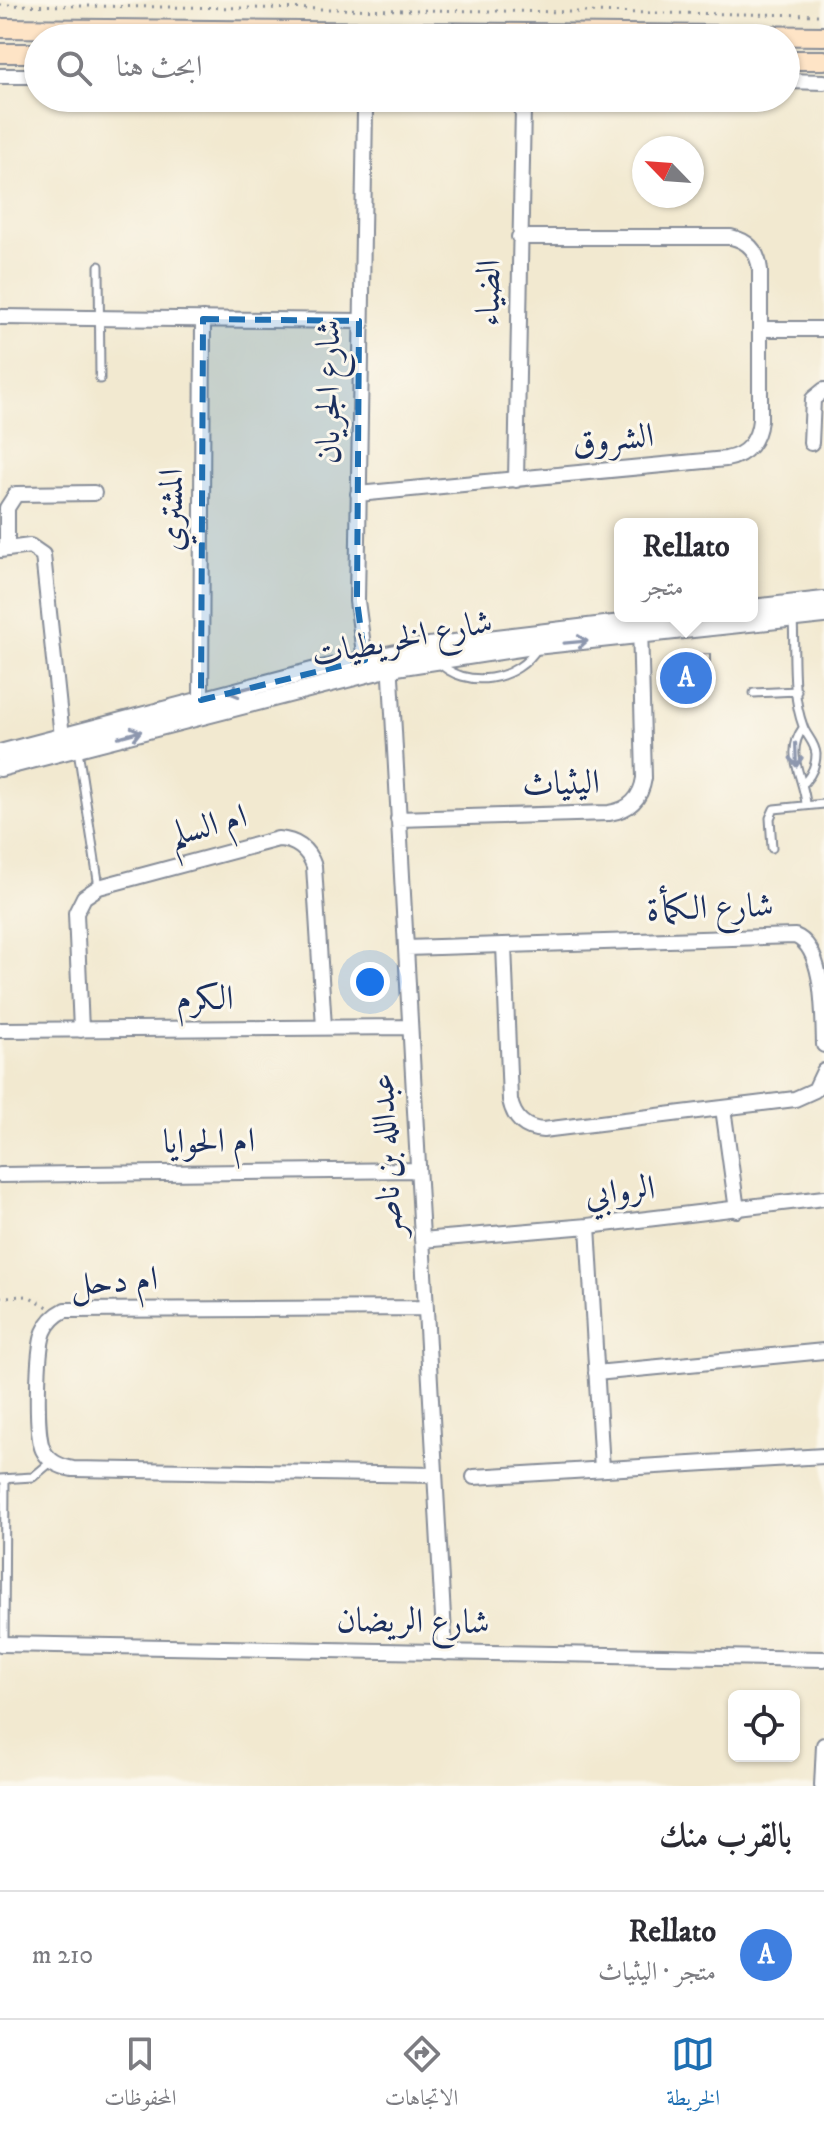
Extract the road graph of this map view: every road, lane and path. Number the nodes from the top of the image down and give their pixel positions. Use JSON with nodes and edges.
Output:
{"nodes":[{"id":1,"x":0,"y":5,"type":"edge"},
{"id":2,"x":824,"y":15,"type":"edge"},
{"id":3,"x":0,"y":28,"type":"edge"},
{"id":4,"x":24,"y":28,"type":"edge"},
{"id":5,"x":800,"y":36,"type":"edge"},
{"id":6,"x":824,"y":36,"type":"edge"},
{"id":7,"x":0,"y":53,"type":"edge"},
{"id":8,"x":24,"y":53,"type":"edge"},
{"id":9,"x":800,"y":60,"type":"edge"},
{"id":10,"x":824,"y":60,"type":"edge"},
{"id":11,"x":0,"y":76,"type":"edge"},
{"id":12,"x":24,"y":76,"type":"edge"},
{"id":13,"x":800,"y":81,"type":"edge"},
{"id":14,"x":824,"y":82,"type":"edge"},
{"id":15,"x":365,"y":112,"type":"edge"},
{"id":16,"x":524,"y":112,"type":"edge"},
{"id":17,"x":519,"y":237,"type":"junction"},
{"id":18,"x":99,"y":266,"type":"dead end"},
{"id":19,"x":0,"y":317,"type":"edge"},
{"id":20,"x":98,"y":318,"type":"junction"},
{"id":21,"x":203,"y":319,"type":"junction"},
{"id":22,"x":359,"y":321,"type":"junction"},
{"id":23,"x":760,"y":329,"type":"junction"},
{"id":24,"x":824,"y":329,"type":"edge"},
{"id":25,"x":100,"y":379,"type":"dead end"},
{"id":26,"x":824,"y":390,"type":"edge"},
{"id":27,"x":811,"y":443,"type":"dead end"},
{"id":28,"x":516,"y":480,"type":"junction"},
{"id":29,"x":94,"y":493,"type":"dead end"},
{"id":30,"x":358,"y":494,"type":"junction"},
{"id":31,"x":4,"y":549,"type":"edge"},
{"id":32,"x":824,"y":600,"type":"edge"},
{"id":33,"x":758,"y":607,"type":"edge"},
{"id":34,"x":824,"y":615,"type":"edge"},
{"id":35,"x":793,"y":617,"type":"junction"},
{"id":36,"x":758,"y":620,"type":"edge"},
{"id":37,"x":660,"y":622,"type":"edge"},
{"id":38,"x":723,"y":622,"type":"edge"},
{"id":39,"x":640,"y":628,"type":"junction"},
{"id":40,"x":539,"y":646,"type":"junction"},
{"id":41,"x":436,"y":660,"type":"junction"},
{"id":42,"x":390,"y":661,"type":"junction"},
{"id":43,"x":366,"y":666,"type":"junction"},
{"id":44,"x":797,"y":691,"type":"junction"},
{"id":45,"x":754,"y":693,"type":"dead end"},
{"id":46,"x":201,"y":700,"type":"junction"},
{"id":47,"x":803,"y":728,"type":"junction"},
{"id":48,"x":62,"y":737,"type":"junction"},
{"id":49,"x":77,"y":748,"type":"junction"},
{"id":50,"x":0,"y":753,"type":"edge"},
{"id":51,"x":0,"y":768,"type":"edge"},
{"id":52,"x":805,"y":782,"type":"junction"},
{"id":53,"x":806,"y":804,"type":"junction"},
{"id":54,"x":824,"y":804,"type":"edge"},
{"id":55,"x":398,"y":819,"type":"junction"},
{"id":56,"x":772,"y":848,"type":"dead end"},
{"id":57,"x":99,"y":887,"type":"junction"},
{"id":58,"x":504,"y":945,"type":"junction"},
{"id":59,"x":406,"y":948,"type":"junction"},
{"id":60,"x":324,"y":1027,"type":"junction"},
{"id":61,"x":410,"y":1027,"type":"junction"},
{"id":62,"x":0,"y":1030,"type":"edge"},
{"id":63,"x":81,"y":1030,"type":"junction"},
{"id":64,"x":824,"y":1045,"type":"edge"},
{"id":65,"x":824,"y":1071,"type":"edge"},
{"id":66,"x":723,"y":1108,"type":"junction"},
{"id":67,"x":418,"y":1170,"type":"junction"},
{"id":68,"x":0,"y":1175,"type":"edge"},
{"id":69,"x":824,"y":1198,"type":"edge"},
{"id":70,"x":737,"y":1210,"type":"junction"},
{"id":71,"x":588,"y":1226,"type":"junction"},
{"id":72,"x":422,"y":1240,"type":"junction"},
{"id":73,"x":0,"y":1297,"type":"edge"},
{"id":74,"x":426,"y":1308,"type":"junction"},
{"id":75,"x":54,"y":1317,"type":"junction"},
{"id":76,"x":824,"y":1351,"type":"edge"},
{"id":77,"x":596,"y":1373,"type":"junction"},
{"id":78,"x":824,"y":1456,"type":"edge"},
{"id":79,"x":52,"y":1461,"type":"junction"},
{"id":80,"x":602,"y":1469,"type":"junction"},
{"id":81,"x":435,"y":1475,"type":"junction"},
{"id":82,"x":474,"y":1477,"type":"dead end"},
{"id":83,"x":3,"y":1479,"type":"edge"},
{"id":84,"x":2,"y":1644,"type":"edge"},
{"id":85,"x":445,"y":1653,"type":"junction"},
{"id":86,"x":824,"y":1659,"type":"edge"},
{"id":87,"x":824,"y":1745,"type":"edge"},
{"id":88,"x":822,"y":1786,"type":"edge"}],
"edges":[{"from":1,"to":2,"type":"path"},
{"from":3,"to":4,"type":"main road"},
{"from":5,"to":6,"type":"main road"},
{"from":7,"to":8,"type":"main road"},
{"from":9,"to":10,"type":"main road"},
{"from":11,"to":12,"type":"street"},
{"from":13,"to":14,"type":"street"},
{"from":15,"to":22,"type":"street","name":"شارع الجريان"},
{"from":16,"to":17,"type":"street","name":"الضياء"},
{"from":17,"to":23,"type":"street","name":"الشروق"},
{"from":17,"to":28,"type":"street","name":"الضياء"},
{"from":18,"to":20,"type":"lane"},
{"from":19,"to":20,"type":"street"},
{"from":20,"to":21,"type":"street"},
{"from":20,"to":25,"type":"lane"},
{"from":21,"to":22,"type":"street"},
{"from":21,"to":46,"type":"street","name":"المشتري"},
{"from":22,"to":30,"type":"street","name":"شارع الجريان"},
{"from":23,"to":24,"type":"street"},
{"from":23,"to":28,"type":"street","name":"الشروق"},
{"from":26,"to":27,"type":"street"},
{"from":28,"to":30,"type":"street","name":"الشروق"},
{"from":29,"to":31,"type":"street"},
{"from":30,"to":43,"type":"street","name":"شارع الجريان"},
{"from":31,"to":48,"type":"street"},
{"from":32,"to":33,"type":"street"},
{"from":34,"to":35,"type":"street","name":"شارع الخريطيات"},
{"from":35,"to":36,"type":"street","name":"شارع الخريطيات"},
{"from":35,"to":44,"type":"lane"},
{"from":37,"to":39,"type":"street","name":"شارع الخريطيات"},
{"from":38,"to":39,"type":"street","name":"شارع الخريطيات"},
{"from":40,"to":39,"type":"street","name":"شارع الخريطيات","one_way":true},
{"from":39,"to":42,"type":"street","name":"شارع الخريطيات"},
{"from":39,"to":55,"type":"street","name":"اليثياث"},
{"from":40,"to":41,"type":"street","name":"شارع الخريطيات"},
{"from":40,"to":41,"type":"lane"},
{"from":41,"to":42,"type":"street","name":"شارع الخريطيات"},
{"from":42,"to":43,"type":"street","name":"شارع الخريطيات"},
{"from":42,"to":55,"type":"street","name":"عبدالله بن ناصر"},
{"from":43,"to":46,"type":"street","name":"شارع الخريطيات","one_way":true},
{"from":49,"to":43,"type":"street","name":"شارع الخريطيات","one_way":true},
{"from":44,"to":45,"type":"lane"},
{"from":44,"to":47,"type":"lane"},
{"from":46,"to":48,"type":"street","name":"شارع الخريطيات"},
{"from":47,"to":52,"type":"lane","one_way":true},
{"from":47,"to":52,"type":"lane"},
{"from":48,"to":50,"type":"street","name":"شارع الخريطيات"},
{"from":49,"to":51,"type":"street","name":"شارع الخريطيات"},
{"from":49,"to":57,"type":"lane"},
{"from":52,"to":53,"type":"lane"},
{"from":53,"to":54,"type":"lane"},
{"from":53,"to":56,"type":"lane"},
{"from":55,"to":59,"type":"street","name":"عبدالله بن ناصر"},
{"from":57,"to":60,"type":"street","name":"ام السلم"},
{"from":57,"to":63,"type":"street"},
{"from":58,"to":59,"type":"street","name":"شارع الكمأة"},
{"from":58,"to":64,"type":"street","name":"شارع الكمأة"},
{"from":58,"to":66,"type":"street"},
{"from":59,"to":61,"type":"street","name":"عبدالله بن ناصر"},
{"from":60,"to":61,"type":"street","name":"الكرم"},
{"from":60,"to":63,"type":"street","name":"الكرم"},
{"from":61,"to":67,"type":"street","name":"عبدالله بن ناصر"},
{"from":62,"to":63,"type":"street","name":"الكرم"},
{"from":65,"to":66,"type":"street"},
{"from":66,"to":70,"type":"street"},
{"from":67,"to":68,"type":"street","name":"ام الحوايا"},
{"from":67,"to":72,"type":"street","name":"عبدالله بن ناصر"},
{"from":69,"to":70,"type":"street","name":"الروابي"},
{"from":70,"to":71,"type":"street","name":"الروابي"},
{"from":71,"to":72,"type":"street","name":"الروابي"},
{"from":71,"to":77,"type":"street"},
{"from":72,"to":74,"type":"street","name":"عبدالله بن ناصر"},
{"from":73,"to":75,"type":"path"},
{"from":74,"to":75,"type":"street","name":"ام دحل"},
{"from":74,"to":81,"type":"street","name":"عبدالله بن ناصر"},
{"from":75,"to":79,"type":"street","name":"ام دحل"},
{"from":76,"to":77,"type":"street"},
{"from":77,"to":80,"type":"street"},
{"from":78,"to":80,"type":"street"},
{"from":79,"to":81,"type":"street"},
{"from":79,"to":83,"type":"lane"},
{"from":80,"to":82,"type":"street"},
{"from":81,"to":85,"type":"street","name":"عبدالله بن ناصر"},
{"from":83,"to":84,"type":"lane"},
{"from":84,"to":85,"type":"street","name":"شارع الريضان"},
{"from":85,"to":86,"type":"street","name":"شارع الريضان"},
{"from":87,"to":88,"type":"street"}]}
